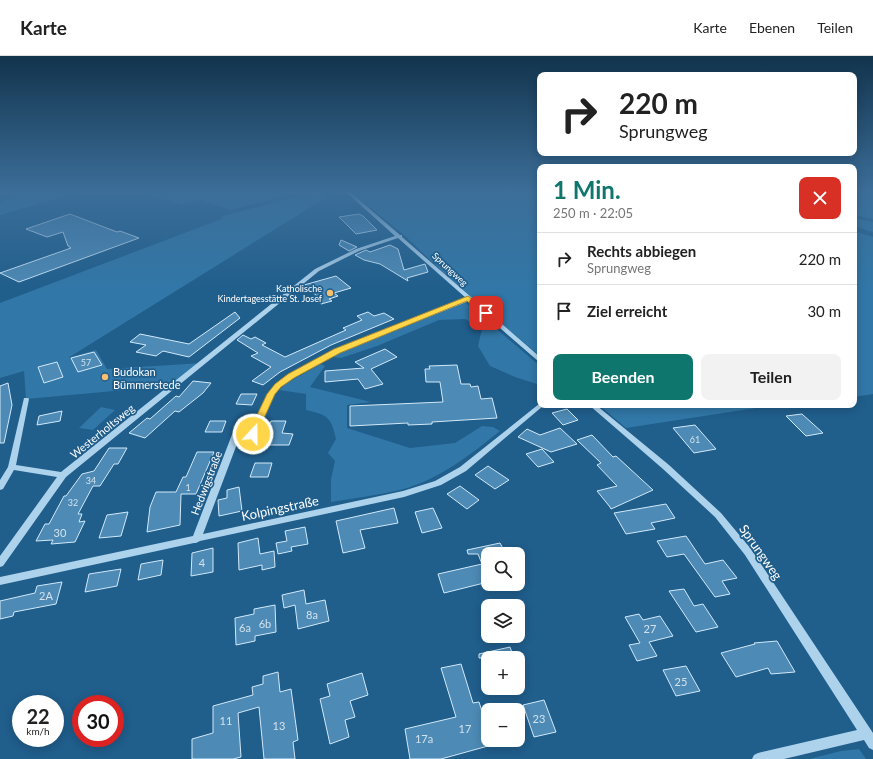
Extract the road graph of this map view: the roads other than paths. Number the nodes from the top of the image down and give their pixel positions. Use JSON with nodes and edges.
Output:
{"nodes":[{"id":1,"x":387,"y":225,"type":"edge"},
{"id":2,"x":400,"y":236,"type":"junction"},
{"id":3,"x":468,"y":298,"type":"junction"},
{"id":4,"x":537,"y":357,"type":"edge"},
{"id":5,"x":26,"y":399,"type":"dead end"},
{"id":6,"x":537,"y":408,"type":"edge"},
{"id":7,"x":596,"y":408,"type":"edge"},
{"id":8,"x":258,"y":419,"type":"junction"},
{"id":9,"x":237,"y":434,"type":"junction"},
{"id":10,"x":12,"y":467,"type":"junction"},
{"id":11,"x":63,"y":475,"type":"junction"},
{"id":12,"x":0,"y":487,"type":"edge"},
{"id":13,"x":196,"y":540,"type":"junction"},
{"id":14,"x":0,"y":563,"type":"edge"},
{"id":15,"x":0,"y":581,"type":"edge"},
{"id":16,"x":866,"y":734,"type":"junction"},
{"id":17,"x":873,"y":744,"type":"edge"},
{"id":18,"x":758,"y":759,"type":"edge"}],
"edges":[{"from":1,"to":2,"type":"street","name":"Sprungweg"},
{"from":2,"to":3,"type":"street","name":"Sprungweg"},
{"from":2,"to":11,"type":"street","name":"Westerholtsweg"},
{"from":3,"to":4,"type":"street","name":"Sprungweg"},
{"from":3,"to":8,"type":"street"},
{"from":5,"to":10,"type":"street"},
{"from":6,"to":13,"type":"street","name":"Kolpingstraße"},
{"from":7,"to":16,"type":"street","name":"Sprungweg"},
{"from":8,"to":9,"type":"street","name":"Hedwigstraße"},
{"from":8,"to":9,"type":"street"},
{"from":9,"to":13,"type":"street","name":"Hedwigstraße"},
{"from":10,"to":11,"type":"street"},
{"from":10,"to":12,"type":"street"},
{"from":11,"to":14,"type":"street","name":"Westerholtsweg"},
{"from":13,"to":15,"type":"street","name":"Kolpingstraße"},
{"from":16,"to":17,"type":"street","name":"Sprungweg"},
{"from":16,"to":18,"type":"street"}]}
